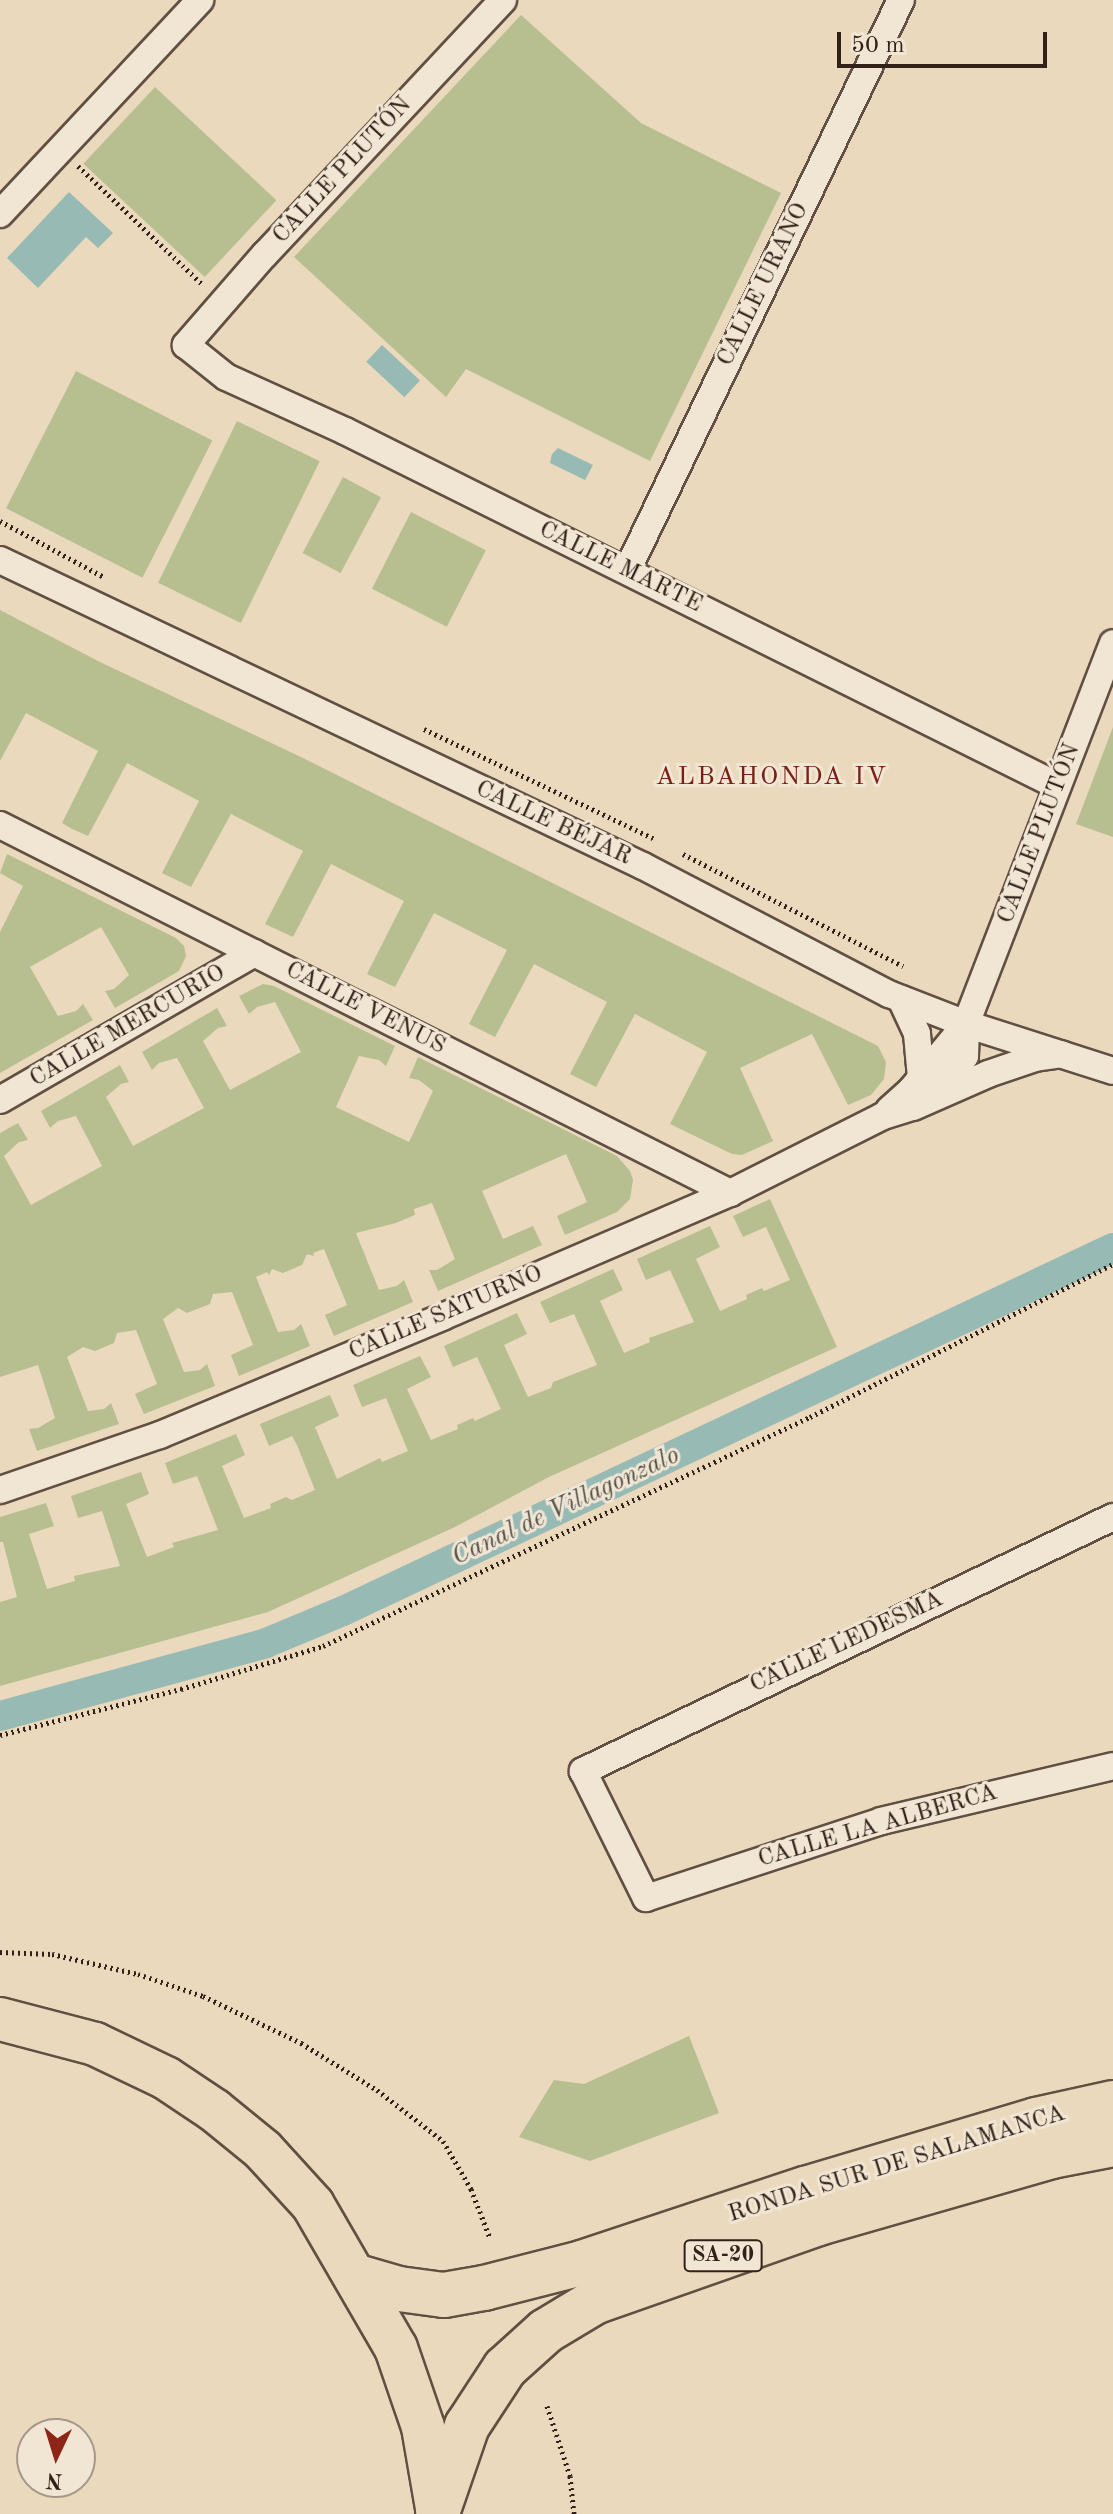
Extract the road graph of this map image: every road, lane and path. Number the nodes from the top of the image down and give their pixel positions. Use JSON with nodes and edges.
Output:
{"nodes":[{"id":1,"x":200,"y":0,"type":"edge"},
{"id":2,"x":503,"y":0,"type":"edge"},
{"id":3,"x":901,"y":0,"type":"edge"},
{"id":4,"x":59,"y":149,"type":"junction"},
{"id":5,"x":0,"y":214,"type":"edge"},
{"id":6,"x":203,"y":285,"type":"dead end"},
{"id":7,"x":186,"y":345,"type":"joint"},
{"id":8,"x":0,"y":560,"type":"edge"},
{"id":9,"x":627,"y":571,"type":"junction"},
{"id":10,"x":1113,"y":643,"type":"edge"},
{"id":11,"x":1058,"y":786,"type":"junction"},
{"id":12,"x":0,"y":825,"type":"edge"},
{"id":13,"x":255,"y":953,"type":"junction"},
{"id":14,"x":901,"y":999,"type":"junction"},
{"id":15,"x":966,"y":1024,"type":"junction"},
{"id":16,"x":1066,"y":1053,"type":"junction"},
{"id":17,"x":1113,"y":1071,"type":"edge"},
{"id":18,"x":930,"y":1086,"type":"junction"},
{"id":19,"x":0,"y":1100,"type":"edge"},
{"id":20,"x":730,"y":1193,"type":"junction"},
{"id":21,"x":1113,"y":1264,"type":"edge"},
{"id":22,"x":0,"y":1490,"type":"edge"},
{"id":23,"x":1113,"y":1517,"type":"edge"},
{"id":24,"x":0,"y":1735,"type":"edge"},
{"id":25,"x":1113,"y":1766,"type":"edge"},
{"id":26,"x":646,"y":1898,"type":"joint"},
{"id":27,"x":0,"y":1952,"type":"edge"},
{"id":28,"x":0,"y":2019,"type":"edge"},
{"id":29,"x":1113,"y":2103,"type":"edge"},
{"id":30,"x":1113,"y":2144,"type":"edge"},
{"id":31,"x":490,"y":2238,"type":"dead end"},
{"id":32,"x":357,"y":2277,"type":"junction"},
{"id":33,"x":547,"y":2406,"type":"dead end"},
{"id":34,"x":438,"y":2512,"type":"edge"},
{"id":35,"x":574,"y":2514,"type":"edge"}],
"edges":[{"from":1,"to":4,"type":"street"},
{"from":2,"to":7,"type":"street","name":"CALLE PLUTÓN"},
{"from":3,"to":9,"type":"street","name":"CALLE URANO"},
{"from":4,"to":5,"type":"street"},
{"from":4,"to":6,"type":"path"},
{"from":7,"to":9,"type":"street","name":"CALLE MARTE"},
{"from":8,"to":14,"type":"street","name":"CALLE BÉJAR"},
{"from":9,"to":11,"type":"street","name":"CALLE MARTE"},
{"from":10,"to":11,"type":"street","name":"CALLE PLUTÓN"},
{"from":11,"to":15,"type":"street","name":"CALLE PLUTÓN"},
{"from":12,"to":13,"type":"street","name":"CALLE VENUS"},
{"from":13,"to":19,"type":"street","name":"CALLE MERCURIO"},
{"from":13,"to":20,"type":"street","name":"CALLE VENUS"},
{"from":14,"to":15,"type":"street","name":"CALLE BÉJAR"},
{"from":14,"to":18,"type":"street"},
{"from":15,"to":16,"type":"street","name":"CALLE BÉJAR"},
{"from":15,"to":18,"type":"street","name":"CALLE SATURNO"},
{"from":16,"to":17,"type":"street","name":"CALLE BÉJAR"},
{"from":16,"to":18,"type":"street","name":"CALLE SATURNO"},
{"from":18,"to":20,"type":"street","name":"CALLE SATURNO"},
{"from":20,"to":22,"type":"street","name":"CALLE SATURNO"},
{"from":21,"to":24,"type":"path"},
{"from":23,"to":26,"type":"street","name":"CALLE LEDESMA"},
{"from":25,"to":26,"type":"street","name":"CALLE LA ALBERCA"},
{"from":27,"to":31,"type":"path"},
{"from":28,"to":32,"type":"main road"},
{"from":29,"to":32,"type":"highway","name":"RONDA SUR DE SALAMANCA","number":"SA-20"},
{"from":30,"to":34,"type":"highway","name":"RONDA SUR DE SALAMANCA","number":"SA-20"},
{"from":32,"to":34,"type":"main road"},
{"from":33,"to":35,"type":"path"}]}
